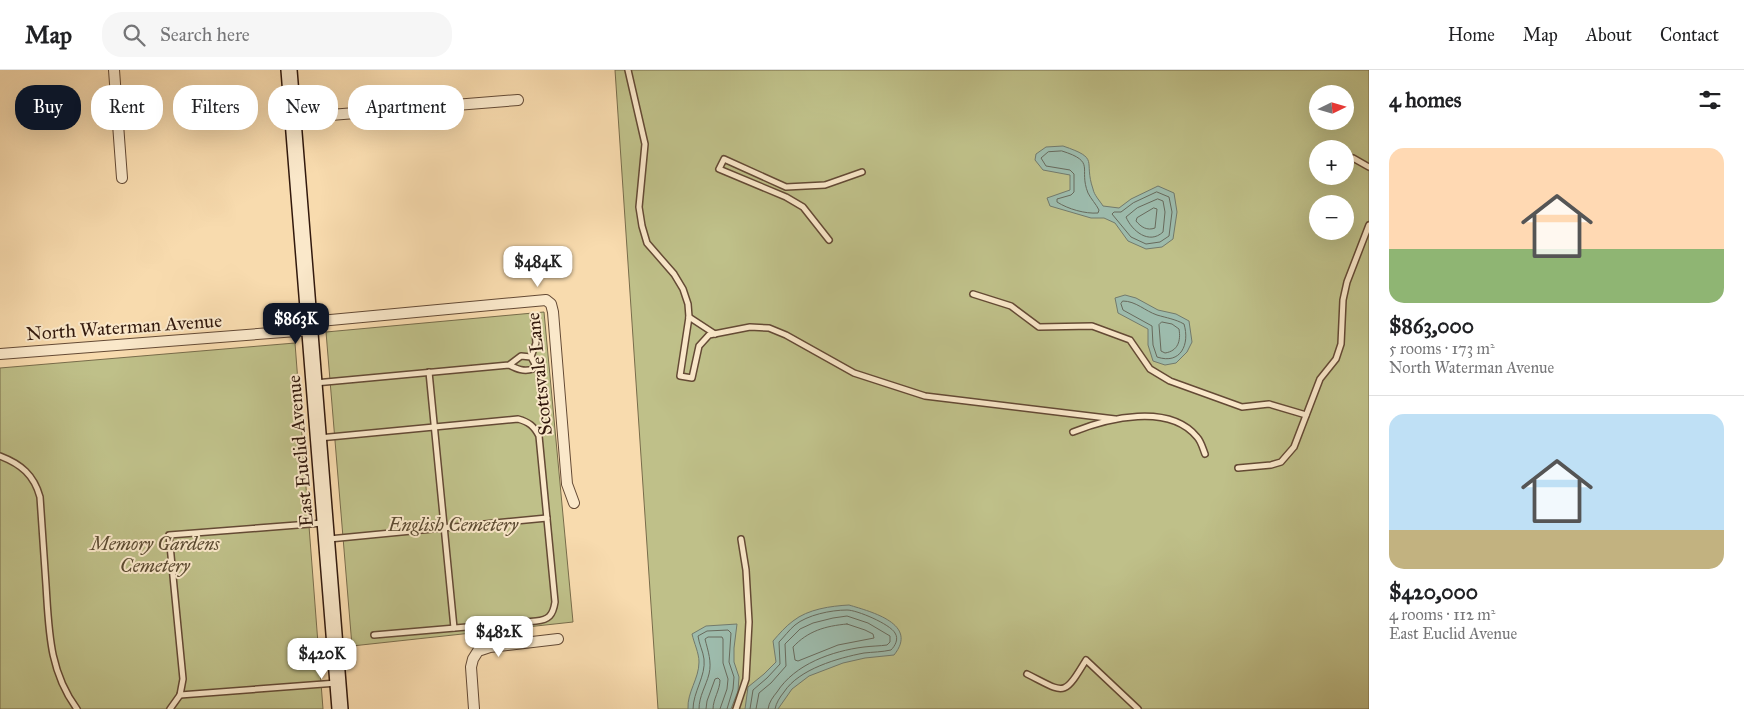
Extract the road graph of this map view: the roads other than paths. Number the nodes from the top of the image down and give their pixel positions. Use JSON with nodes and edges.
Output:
{"nodes":[{"id":1,"x":114,"y":70,"type":"edge"},
{"id":2,"x":290,"y":70,"type":"edge"},
{"id":3,"x":628,"y":70,"type":"edge"},
{"id":4,"x":291,"y":85,"type":"edge"},
{"id":5,"x":518,"y":100,"type":"dead end"},
{"id":6,"x":338,"y":114,"type":"edge"},
{"id":7,"x":294,"y":130,"type":"edge"},
{"id":8,"x":1354,"y":158,"type":"edge"},
{"id":9,"x":1369,"y":166,"type":"edge"},
{"id":10,"x":862,"y":172,"type":"dead end"},
{"id":11,"x":122,"y":178,"type":"dead end"},
{"id":12,"x":1369,"y":225,"type":"edge"},
{"id":13,"x":829,"y":240,"type":"dead end"},
{"id":14,"x":973,"y":294,"type":"dead end"},
{"id":15,"x":534,"y":316,"type":"dead end"},
{"id":16,"x":690,"y":317,"type":"junction"},
{"id":17,"x":310,"y":326,"type":"junction"},
{"id":18,"x":714,"y":334,"type":"junction"},
{"id":19,"x":0,"y":354,"type":"edge"},
{"id":20,"x":531,"y":357,"type":"junction"},
{"id":21,"x":509,"y":365,"type":"junction"},
{"id":22,"x":429,"y":372,"type":"junction"},
{"id":23,"x":314,"y":383,"type":"junction"},
{"id":24,"x":1306,"y":415,"type":"junction"},
{"id":25,"x":1115,"y":419,"type":"junction"},
{"id":26,"x":434,"y":427,"type":"junction"},
{"id":27,"x":1073,"y":432,"type":"dead end"},
{"id":28,"x":319,"y":438,"type":"junction"},
{"id":29,"x":1205,"y":454,"type":"dead end"},
{"id":30,"x":0,"y":456,"type":"edge"},
{"id":31,"x":1238,"y":468,"type":"dead end"},
{"id":32,"x":574,"y":502,"type":"dead end"},
{"id":33,"x":547,"y":518,"type":"junction"},
{"id":34,"x":325,"y":522,"type":"junction"},
{"id":35,"x":444,"y":528,"type":"junction"},
{"id":36,"x":327,"y":539,"type":"junction"},
{"id":37,"x":741,"y":539,"type":"dead end"},
{"id":38,"x":454,"y":628,"type":"junction"},
{"id":39,"x":374,"y":635,"type":"dead end"},
{"id":40,"x":558,"y":639,"type":"dead end"},
{"id":41,"x":1027,"y":674,"type":"dead end"},
{"id":42,"x":338,"y":683,"type":"junction"},
{"id":43,"x":180,"y":695,"type":"junction"},
{"id":44,"x":78,"y":709,"type":"edge"},
{"id":45,"x":170,"y":709,"type":"edge"},
{"id":46,"x":340,"y":709,"type":"edge"},
{"id":47,"x":474,"y":709,"type":"edge"},
{"id":48,"x":736,"y":709,"type":"edge"},
{"id":49,"x":1138,"y":709,"type":"edge"}],
"edges":[{"from":1,"to":11,"type":"street"},
{"from":2,"to":4,"type":"main road","name":"East Euclid Avenue"},
{"from":3,"to":16,"type":"lane"},
{"from":5,"to":6,"type":"street"},
{"from":7,"to":17,"type":"main road","name":"East Euclid Avenue"},
{"from":8,"to":9,"type":"lane"},
{"from":10,"to":13,"type":"lane"},
{"from":12,"to":24,"type":"lane"},
{"from":14,"to":24,"type":"lane"},
{"from":15,"to":20,"type":"lane"},
{"from":16,"to":18,"type":"lane"},
{"from":16,"to":18,"type":"lane"},
{"from":17,"to":19,"type":"street","name":"North Waterman Avenue"},
{"from":17,"to":23,"type":"main road","name":"East Euclid Avenue"},
{"from":17,"to":32,"type":"street","name":"Scottsvale Lane"},
{"from":18,"to":25,"type":"lane"},
{"from":20,"to":21,"type":"lane"},
{"from":20,"to":21,"type":"lane"},
{"from":21,"to":22,"type":"lane"},
{"from":22,"to":23,"type":"lane"},
{"from":22,"to":26,"type":"lane"},
{"from":23,"to":28,"type":"main road","name":"East Euclid Avenue"},
{"from":24,"to":31,"type":"lane"},
{"from":25,"to":27,"type":"lane"},
{"from":25,"to":29,"type":"lane"},
{"from":26,"to":28,"type":"lane"},
{"from":26,"to":33,"type":"lane"},
{"from":26,"to":35,"type":"lane"},
{"from":28,"to":34,"type":"main road","name":"East Euclid Avenue"},
{"from":30,"to":44,"type":"lane"},
{"from":33,"to":35,"type":"lane"},
{"from":33,"to":38,"type":"lane"},
{"from":34,"to":36,"type":"main road","name":"East Euclid Avenue"},
{"from":34,"to":43,"type":"lane"},
{"from":35,"to":36,"type":"lane"},
{"from":35,"to":38,"type":"lane"},
{"from":36,"to":42,"type":"main road","name":"East Euclid Avenue"},
{"from":37,"to":48,"type":"lane"},
{"from":38,"to":39,"type":"lane"},
{"from":40,"to":47,"type":"street"},
{"from":41,"to":49,"type":"lane"},
{"from":42,"to":43,"type":"lane"},
{"from":42,"to":46,"type":"main road","name":"East Euclid Avenue"},
{"from":43,"to":45,"type":"lane"}]}
